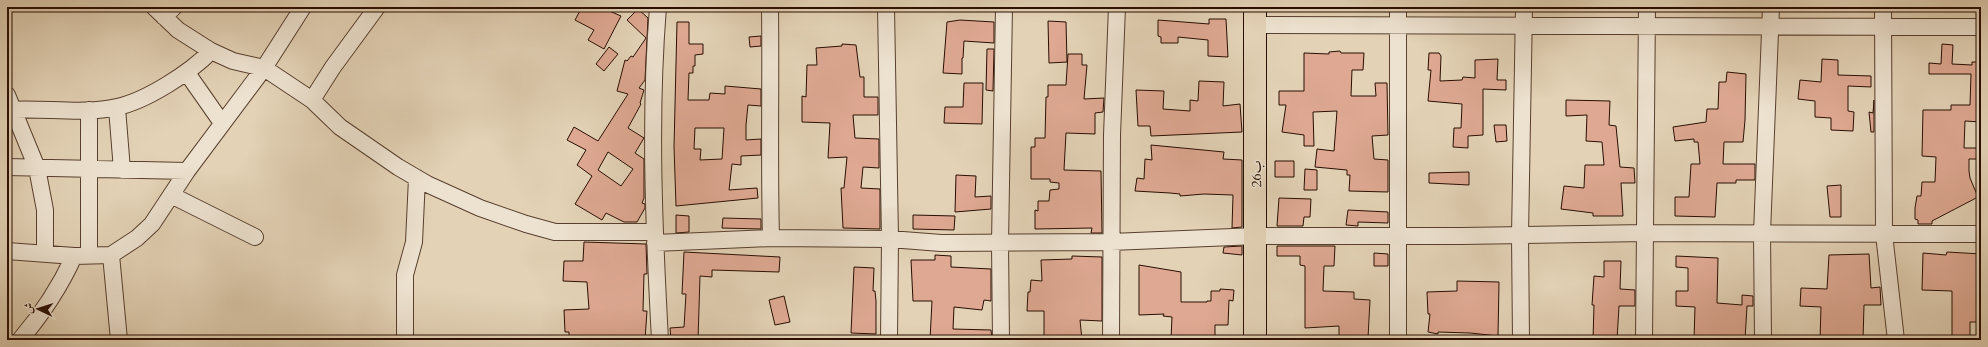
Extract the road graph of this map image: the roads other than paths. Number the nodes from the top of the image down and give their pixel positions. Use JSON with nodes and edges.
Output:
{"nodes":[{"id":1,"x":303,"y":7,"type":"edge"},
{"id":2,"x":377,"y":7,"type":"edge"},
{"id":3,"x":658,"y":7,"type":"edge"},
{"id":4,"x":770,"y":7,"type":"edge"},
{"id":5,"x":886,"y":7,"type":"edge"},
{"id":6,"x":1004,"y":7,"type":"edge"},
{"id":7,"x":1117,"y":7,"type":"edge"},
{"id":8,"x":1398,"y":7,"type":"edge"},
{"id":9,"x":1524,"y":7,"type":"edge"},
{"id":10,"x":1647,"y":7,"type":"edge"},
{"id":11,"x":1771,"y":7,"type":"edge"},
{"id":12,"x":1883,"y":7,"type":"edge"},
{"id":13,"x":164,"y":10,"type":"edge"},
{"id":14,"x":1255,"y":16,"type":"edge"},
{"id":15,"x":1398,"y":24,"type":"junction"},
{"id":16,"x":1524,"y":25,"type":"junction"},
{"id":17,"x":1647,"y":26,"type":"junction"},
{"id":18,"x":1771,"y":26,"type":"junction"},
{"id":19,"x":1882,"y":26,"type":"junction"},
{"id":20,"x":1981,"y":27,"type":"edge"},
{"id":21,"x":211,"y":51,"type":"junction"},
{"id":22,"x":264,"y":68,"type":"junction"},
{"id":23,"x":187,"y":72,"type":"junction"},
{"id":24,"x":7,"y":95,"type":"edge"},
{"id":25,"x":312,"y":100,"type":"junction"},
{"id":26,"x":116,"y":108,"type":"junction"},
{"id":27,"x":11,"y":109,"type":"edge"},
{"id":28,"x":90,"y":110,"type":"junction"},
{"id":29,"x":222,"y":123,"type":"junction"},
{"id":30,"x":7,"y":167,"type":"edge"},
{"id":31,"x":37,"y":168,"type":"junction"},
{"id":32,"x":88,"y":169,"type":"junction"},
{"id":33,"x":122,"y":170,"type":"junction"},
{"id":34,"x":186,"y":172,"type":"junction"},
{"id":35,"x":417,"y":178,"type":"junction"},
{"id":36,"x":171,"y":194,"type":"junction"},
{"id":37,"x":1645,"y":233,"type":"junction"},
{"id":38,"x":1762,"y":233,"type":"junction"},
{"id":39,"x":1884,"y":234,"type":"junction"},
{"id":40,"x":1981,"y":234,"type":"edge"},
{"id":41,"x":1398,"y":235,"type":"junction"},
{"id":42,"x":1520,"y":235,"type":"junction"},
{"id":43,"x":1257,"y":236,"type":"junction"},
{"id":44,"x":255,"y":237,"type":"dead end"},
{"id":45,"x":655,"y":238,"type":"junction"},
{"id":46,"x":771,"y":238,"type":"junction"},
{"id":47,"x":890,"y":239,"type":"junction"},
{"id":48,"x":1111,"y":242,"type":"junction"},
{"id":49,"x":1000,"y":243,"type":"junction"},
{"id":50,"x":7,"y":251,"type":"edge"},
{"id":51,"x":45,"y":254,"type":"junction"},
{"id":52,"x":111,"y":255,"type":"junction"},
{"id":53,"x":82,"y":256,"type":"junction"},
{"id":54,"x":20,"y":340,"type":"edge"},
{"id":55,"x":119,"y":340,"type":"edge"},
{"id":56,"x":405,"y":340,"type":"edge"},
{"id":57,"x":660,"y":340,"type":"edge"},
{"id":58,"x":889,"y":340,"type":"edge"},
{"id":59,"x":1001,"y":340,"type":"edge"},
{"id":60,"x":1111,"y":340,"type":"edge"},
{"id":61,"x":1255,"y":340,"type":"edge"},
{"id":62,"x":1398,"y":340,"type":"edge"},
{"id":63,"x":1521,"y":340,"type":"edge"},
{"id":64,"x":1644,"y":340,"type":"edge"},
{"id":65,"x":1763,"y":340,"type":"edge"},
{"id":66,"x":1896,"y":340,"type":"edge"}],
"edges":[{"from":1,"to":22,"type":"street"},
{"from":2,"to":25,"type":"street"},
{"from":3,"to":45,"type":"street"},
{"from":4,"to":46,"type":"street"},
{"from":5,"to":47,"type":"street"},
{"from":6,"to":49,"type":"street"},
{"from":7,"to":48,"type":"street"},
{"from":8,"to":15,"type":"street"},
{"from":9,"to":16,"type":"street"},
{"from":10,"to":17,"type":"street"},
{"from":11,"to":18,"type":"street"},
{"from":12,"to":19,"type":"street"},
{"from":13,"to":21,"type":"street"},
{"from":14,"to":15,"type":"street"},
{"from":14,"to":43,"type":"highway","name":"26ب"},
{"from":15,"to":16,"type":"street"},
{"from":15,"to":41,"type":"street"},
{"from":16,"to":17,"type":"street"},
{"from":16,"to":42,"type":"street"},
{"from":17,"to":18,"type":"street"},
{"from":17,"to":37,"type":"street"},
{"from":18,"to":19,"type":"street"},
{"from":18,"to":38,"type":"street"},
{"from":19,"to":20,"type":"street"},
{"from":19,"to":39,"type":"street"},
{"from":21,"to":22,"type":"street"},
{"from":21,"to":23,"type":"street"},
{"from":22,"to":25,"type":"street"},
{"from":22,"to":29,"type":"street"},
{"from":23,"to":26,"type":"street"},
{"from":23,"to":29,"type":"street"},
{"from":24,"to":27,"type":"street"},
{"from":25,"to":35,"type":"street"},
{"from":26,"to":28,"type":"street"},
{"from":26,"to":33,"type":"street"},
{"from":27,"to":28,"type":"street"},
{"from":27,"to":31,"type":"street"},
{"from":28,"to":32,"type":"street"},
{"from":29,"to":34,"type":"street"},
{"from":30,"to":31,"type":"street"},
{"from":31,"to":32,"type":"street"},
{"from":31,"to":51,"type":"street"},
{"from":32,"to":33,"type":"street"},
{"from":32,"to":53,"type":"street"},
{"from":33,"to":34,"type":"street"},
{"from":34,"to":36,"type":"street"},
{"from":35,"to":45,"type":"street"},
{"from":35,"to":56,"type":"street"},
{"from":36,"to":44,"type":"street"},
{"from":36,"to":52,"type":"street"},
{"from":37,"to":38,"type":"street"},
{"from":37,"to":42,"type":"street"},
{"from":37,"to":64,"type":"street"},
{"from":38,"to":39,"type":"street"},
{"from":38,"to":65,"type":"street"},
{"from":39,"to":40,"type":"street"},
{"from":39,"to":66,"type":"street"},
{"from":41,"to":42,"type":"street"},
{"from":41,"to":43,"type":"street"},
{"from":41,"to":62,"type":"street"},
{"from":42,"to":63,"type":"street"},
{"from":43,"to":48,"type":"street"},
{"from":43,"to":61,"type":"highway","name":"26ب"},
{"from":45,"to":46,"type":"street"},
{"from":45,"to":57,"type":"street"},
{"from":46,"to":47,"type":"street"},
{"from":47,"to":49,"type":"street"},
{"from":47,"to":58,"type":"street"},
{"from":48,"to":49,"type":"street"},
{"from":48,"to":60,"type":"street"},
{"from":49,"to":59,"type":"street"},
{"from":50,"to":51,"type":"street"},
{"from":51,"to":53,"type":"street"},
{"from":52,"to":53,"type":"street"},
{"from":52,"to":55,"type":"street"},
{"from":53,"to":54,"type":"street"}]}
